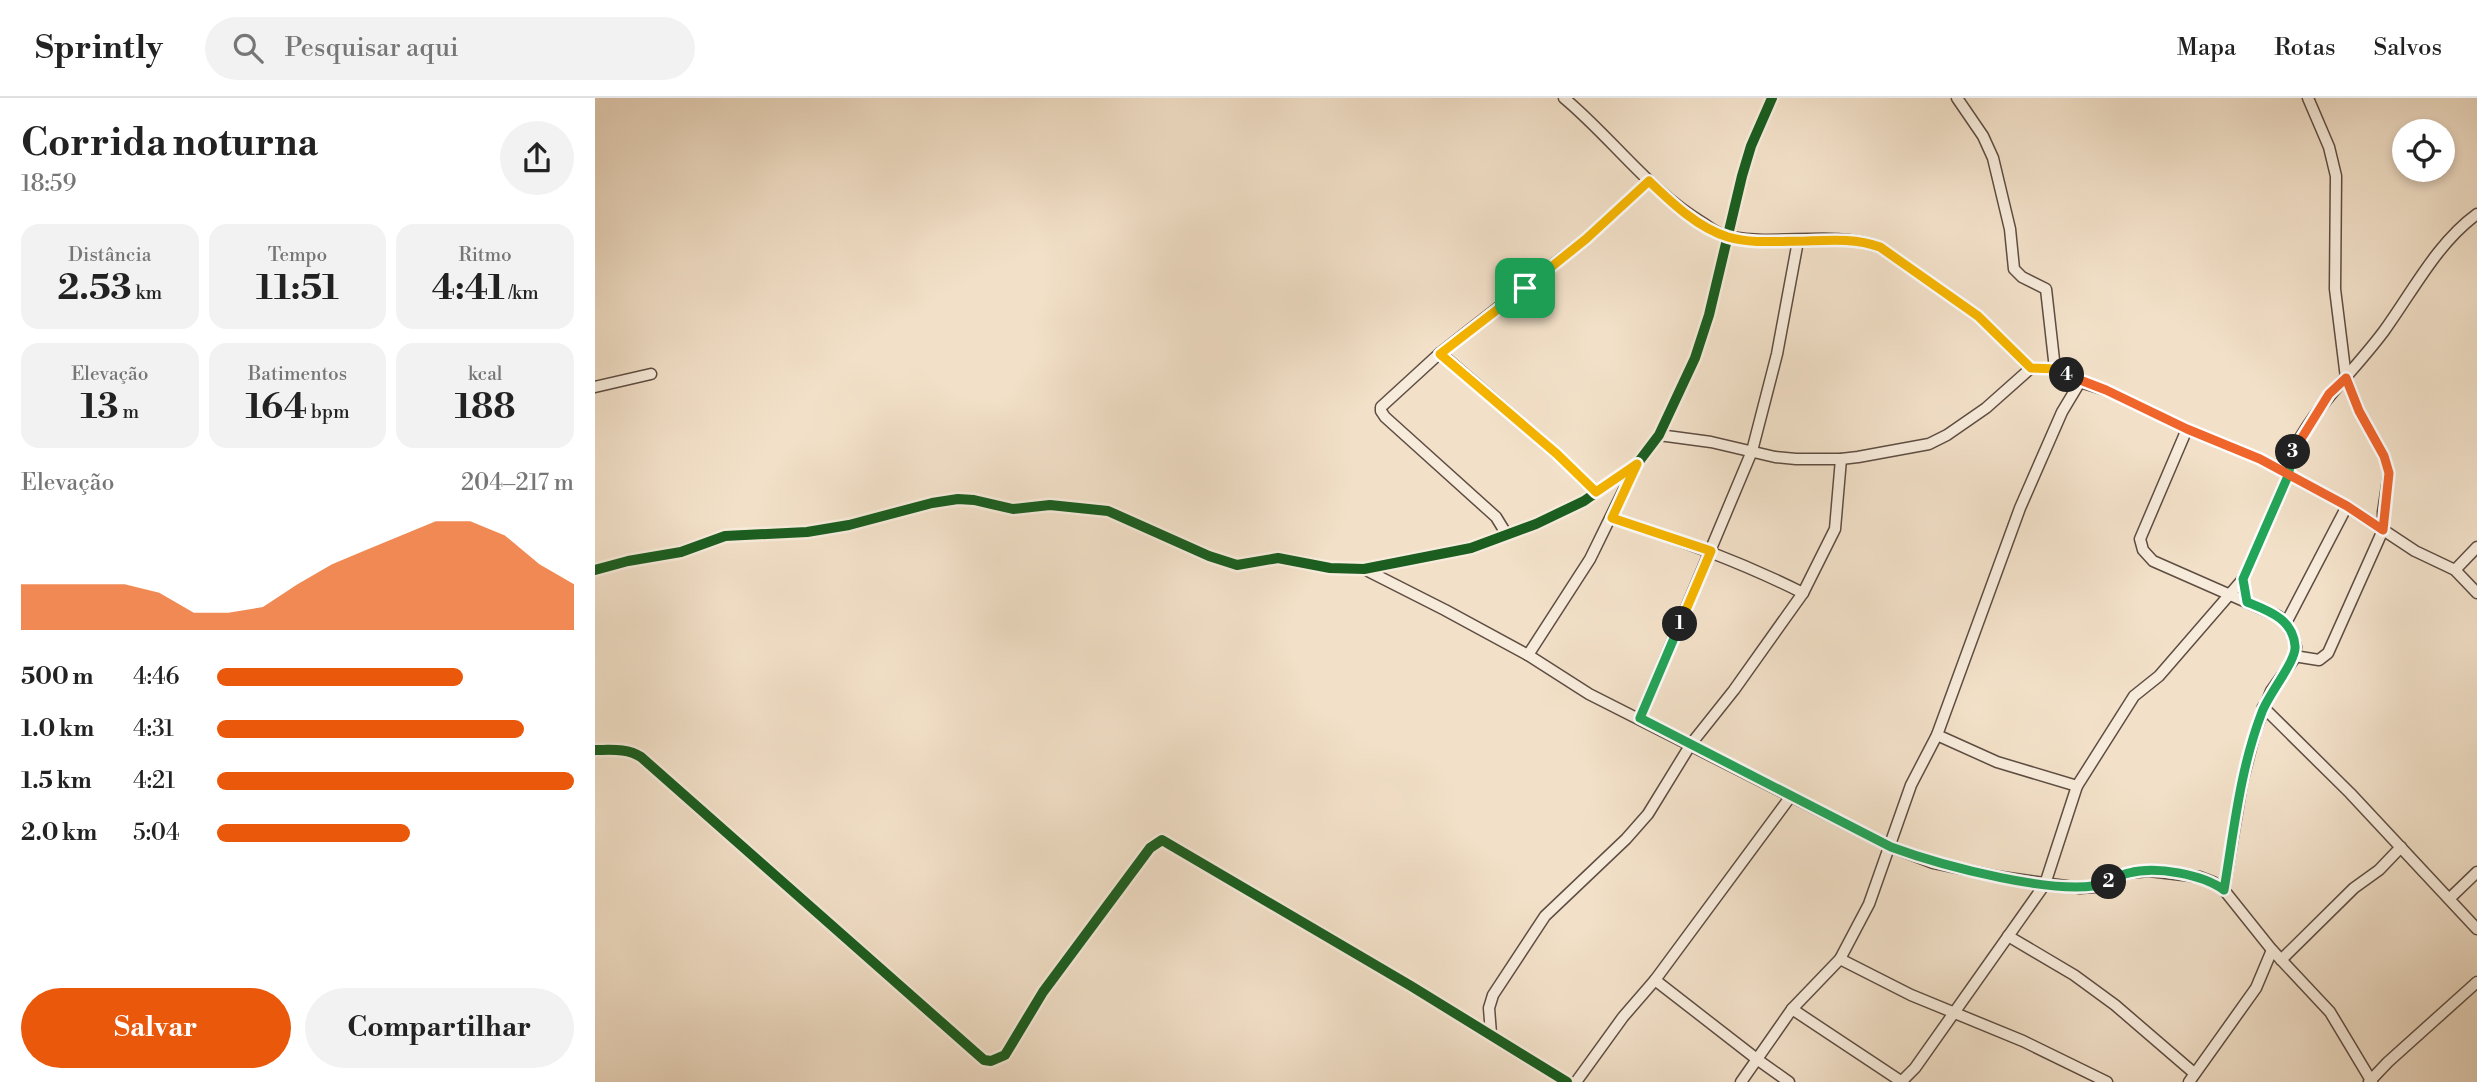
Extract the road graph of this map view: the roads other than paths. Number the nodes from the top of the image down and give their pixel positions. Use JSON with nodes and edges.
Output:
{"nodes":[{"id":1,"x":1564,"y":98,"type":"edge"},
{"id":2,"x":1772,"y":98,"type":"edge"},
{"id":3,"x":1957,"y":98,"type":"edge"},
{"id":4,"x":2308,"y":98,"type":"edge"},
{"id":5,"x":1649,"y":181,"type":"junction"},
{"id":6,"x":2477,"y":214,"type":"edge"},
{"id":7,"x":1728,"y":237,"type":"junction"},
{"id":8,"x":1798,"y":241,"type":"junction"},
{"id":9,"x":1440,"y":354,"type":"junction"},
{"id":10,"x":2031,"y":368,"type":"junction"},
{"id":11,"x":2055,"y":369,"type":"junction"},
{"id":12,"x":651,"y":374,"type":"dead end"},
{"id":13,"x":2346,"y":378,"type":"junction"},
{"id":14,"x":2080,"y":382,"type":"junction"},
{"id":15,"x":595,"y":387,"type":"edge"},
{"id":16,"x":2187,"y":429,"type":"junction"},
{"id":17,"x":1659,"y":435,"type":"junction"},
{"id":18,"x":1752,"y":451,"type":"junction"},
{"id":19,"x":1841,"y":459,"type":"junction"},
{"id":20,"x":1637,"y":464,"type":"junction"},
{"id":21,"x":2288,"y":476,"type":"junction"},
{"id":22,"x":1596,"y":492,"type":"junction"},
{"id":23,"x":2347,"y":506,"type":"junction"},
{"id":24,"x":1612,"y":518,"type":"junction"},
{"id":25,"x":2383,"y":530,"type":"junction"},
{"id":26,"x":1507,"y":535,"type":"junction"},
{"id":27,"x":2477,"y":547,"type":"edge"},
{"id":28,"x":1711,"y":551,"type":"junction"},
{"id":29,"x":1364,"y":569,"type":"junction"},
{"id":30,"x":595,"y":570,"type":"edge"},
{"id":31,"x":2455,"y":570,"type":"junction"},
{"id":32,"x":2243,"y":579,"type":"junction"},
{"id":33,"x":1803,"y":593,"type":"junction"},
{"id":34,"x":2477,"y":593,"type":"edge"},
{"id":35,"x":2229,"y":594,"type":"junction"},
{"id":36,"x":2247,"y":602,"type":"junction"},
{"id":37,"x":2286,"y":623,"type":"junction"},
{"id":38,"x":1528,"y":655,"type":"junction"},
{"id":39,"x":2294,"y":656,"type":"junction"},
{"id":40,"x":2263,"y":707,"type":"junction"},
{"id":41,"x":1640,"y":718,"type":"junction"},
{"id":42,"x":1937,"y":735,"type":"junction"},
{"id":43,"x":1691,"y":744,"type":"junction"},
{"id":44,"x":595,"y":750,"type":"edge"},
{"id":45,"x":2077,"y":786,"type":"junction"},
{"id":46,"x":1791,"y":796,"type":"junction"},
{"id":47,"x":1891,"y":847,"type":"junction"},
{"id":48,"x":2401,"y":848,"type":"junction"},
{"id":49,"x":2477,"y":872,"type":"edge"},
{"id":50,"x":2045,"y":884,"type":"junction"},
{"id":51,"x":2224,"y":890,"type":"junction"},
{"id":52,"x":2450,"y":898,"type":"junction"},
{"id":53,"x":2477,"y":929,"type":"edge"},
{"id":54,"x":2008,"y":936,"type":"junction"},
{"id":55,"x":2272,"y":950,"type":"junction"},
{"id":56,"x":1840,"y":959,"type":"junction"},
{"id":57,"x":2281,"y":960,"type":"junction"},
{"id":58,"x":1655,"y":981,"type":"junction"},
{"id":59,"x":2477,"y":982,"type":"edge"},
{"id":60,"x":1792,"y":1009,"type":"junction"},
{"id":61,"x":1955,"y":1013,"type":"junction"},
{"id":62,"x":1491,"y":1034,"type":"junction"},
{"id":63,"x":1758,"y":1060,"type":"junction"},
{"id":64,"x":2192,"y":1078,"type":"edge"},
{"id":65,"x":2371,"y":1081,"type":"edge"},
{"id":66,"x":1567,"y":1082,"type":"edge"},
{"id":67,"x":1576,"y":1082,"type":"edge"},
{"id":68,"x":1741,"y":1082,"type":"edge"},
{"id":69,"x":1789,"y":1082,"type":"edge"},
{"id":70,"x":1901,"y":1082,"type":"edge"},
{"id":71,"x":2107,"y":1082,"type":"edge"}],
"edges":[{"from":1,"to":5,"type":"street"},
{"from":2,"to":7,"type":"street"},
{"from":3,"to":11,"type":"street"},
{"from":4,"to":13,"type":"street"},
{"from":5,"to":7,"type":"street"},
{"from":5,"to":9,"type":"street"},
{"from":6,"to":13,"type":"street"},
{"from":7,"to":8,"type":"street"},
{"from":7,"to":17,"type":"street"},
{"from":8,"to":10,"type":"street"},
{"from":8,"to":18,"type":"street"},
{"from":9,"to":22,"type":"street"},
{"from":9,"to":26,"type":"street"},
{"from":10,"to":11,"type":"street"},
{"from":10,"to":19,"type":"street"},
{"from":11,"to":14,"type":"street"},
{"from":12,"to":15,"type":"street"},
{"from":13,"to":21,"type":"street"},
{"from":13,"to":25,"type":"street"},
{"from":14,"to":16,"type":"street"},
{"from":14,"to":42,"type":"street"},
{"from":16,"to":21,"type":"street"},
{"from":16,"to":35,"type":"street"},
{"from":17,"to":18,"type":"street"},
{"from":17,"to":20,"type":"street"},
{"from":18,"to":19,"type":"street"},
{"from":18,"to":28,"type":"street"},
{"from":19,"to":33,"type":"street"},
{"from":20,"to":22,"type":"street"},
{"from":20,"to":24,"type":"street"},
{"from":21,"to":23,"type":"street"},
{"from":21,"to":32,"type":"street"},
{"from":22,"to":26,"type":"street"},
{"from":23,"to":25,"type":"street"},
{"from":23,"to":37,"type":"street"},
{"from":24,"to":28,"type":"street"},
{"from":24,"to":38,"type":"street"},
{"from":25,"to":31,"type":"street"},
{"from":25,"to":39,"type":"street"},
{"from":26,"to":29,"type":"street"},
{"from":27,"to":31,"type":"street"},
{"from":28,"to":33,"type":"street"},
{"from":28,"to":41,"type":"street"},
{"from":29,"to":30,"type":"street"},
{"from":29,"to":38,"type":"street"},
{"from":31,"to":34,"type":"street"},
{"from":32,"to":35,"type":"street"},
{"from":32,"to":36,"type":"street"},
{"from":33,"to":43,"type":"street"},
{"from":35,"to":36,"type":"street"},
{"from":35,"to":45,"type":"street"},
{"from":36,"to":37,"type":"street"},
{"from":37,"to":39,"type":"street"},
{"from":38,"to":41,"type":"street"},
{"from":39,"to":40,"type":"street"},
{"from":40,"to":48,"type":"street"},
{"from":40,"to":51,"type":"street"},
{"from":41,"to":43,"type":"street"},
{"from":42,"to":45,"type":"street"},
{"from":42,"to":47,"type":"street"},
{"from":43,"to":46,"type":"street"},
{"from":43,"to":62,"type":"street"},
{"from":44,"to":62,"type":"street"},
{"from":45,"to":50,"type":"street"},
{"from":46,"to":47,"type":"street"},
{"from":46,"to":58,"type":"street"},
{"from":47,"to":50,"type":"street"},
{"from":47,"to":56,"type":"street"},
{"from":48,"to":52,"type":"street"},
{"from":48,"to":57,"type":"street"},
{"from":49,"to":52,"type":"street"},
{"from":50,"to":51,"type":"street"},
{"from":50,"to":54,"type":"street"},
{"from":51,"to":55,"type":"street"},
{"from":52,"to":53,"type":"street"},
{"from":54,"to":61,"type":"street"},
{"from":54,"to":64,"type":"street"},
{"from":55,"to":57,"type":"street"},
{"from":55,"to":64,"type":"street"},
{"from":56,"to":60,"type":"street"},
{"from":56,"to":61,"type":"street"},
{"from":57,"to":65,"type":"street"},
{"from":58,"to":63,"type":"street"},
{"from":58,"to":67,"type":"street"},
{"from":59,"to":65,"type":"street"},
{"from":60,"to":63,"type":"street"},
{"from":60,"to":70,"type":"street"},
{"from":61,"to":70,"type":"street"},
{"from":61,"to":71,"type":"street"},
{"from":62,"to":66,"type":"street"},
{"from":63,"to":68,"type":"street"},
{"from":63,"to":69,"type":"street"}]}
